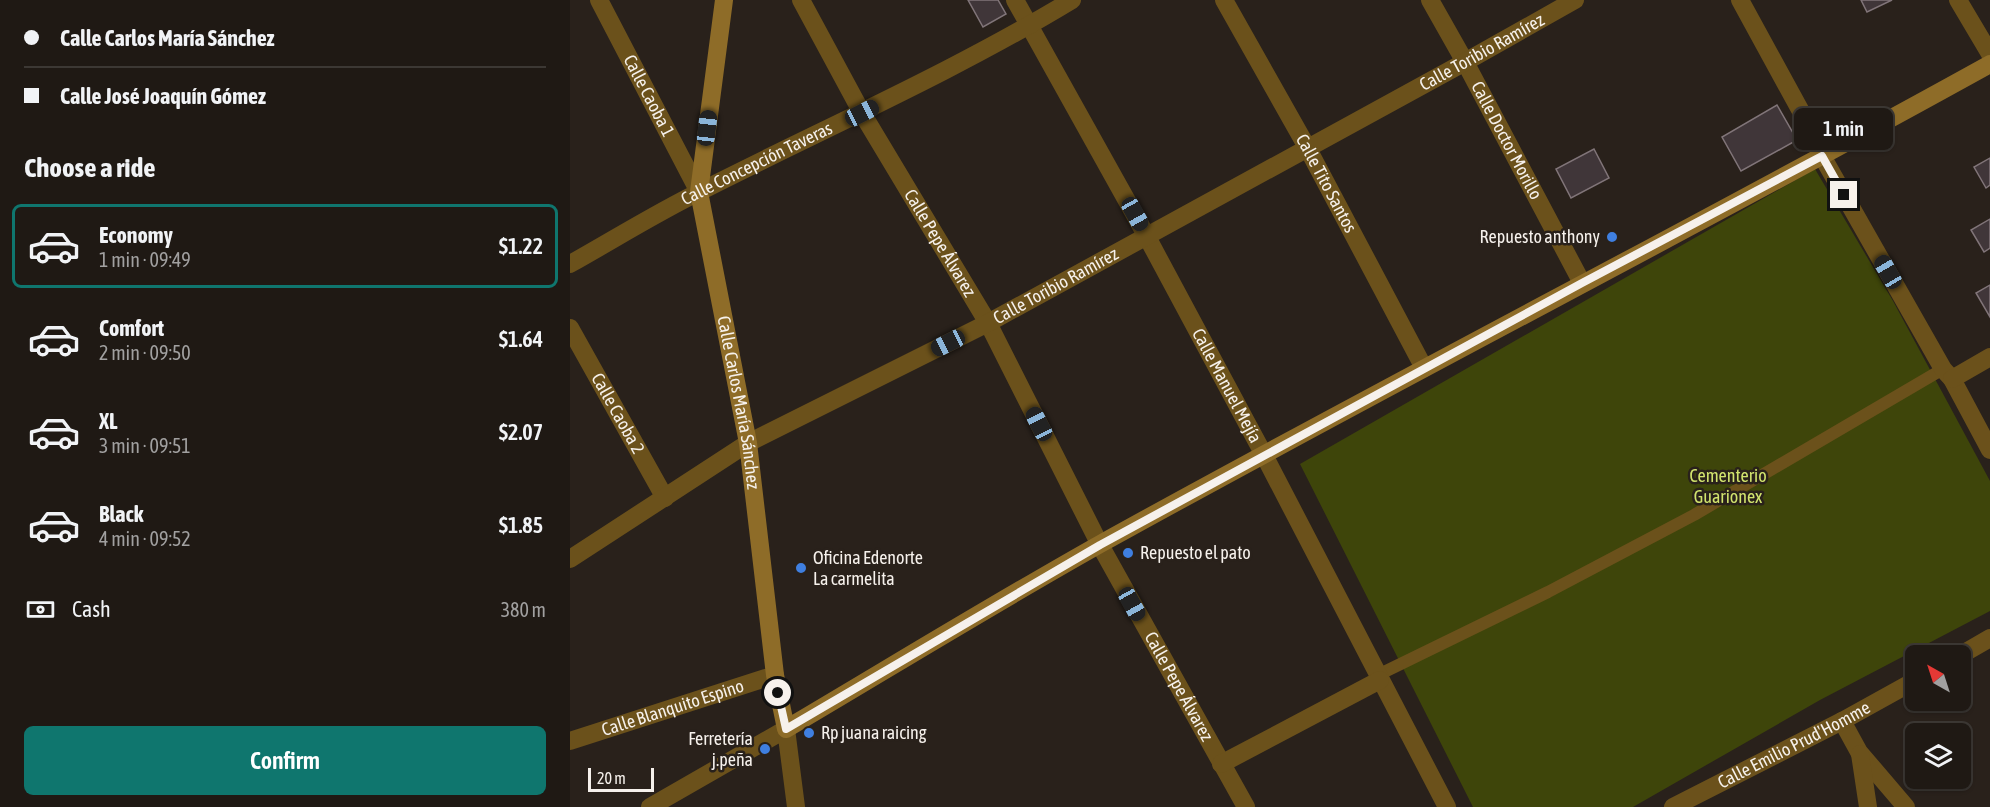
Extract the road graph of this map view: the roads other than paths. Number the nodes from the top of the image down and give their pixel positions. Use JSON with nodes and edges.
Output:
{"nodes":[{"id":1,"x":598,"y":0,"type":"edge"},
{"id":2,"x":724,"y":0,"type":"edge"},
{"id":3,"x":801,"y":0,"type":"edge"},
{"id":4,"x":1015,"y":0,"type":"edge"},
{"id":5,"x":1072,"y":0,"type":"edge"},
{"id":6,"x":1224,"y":0,"type":"edge"},
{"id":7,"x":1430,"y":0,"type":"edge"},
{"id":8,"x":1575,"y":0,"type":"edge"},
{"id":9,"x":1740,"y":0,"type":"edge"},
{"id":10,"x":1958,"y":0,"type":"edge"},
{"id":11,"x":1029,"y":26,"type":"junction"},
{"id":12,"x":1990,"y":54,"type":"edge"},
{"id":13,"x":1465,"y":63,"type":"junction"},
{"id":14,"x":1990,"y":64,"type":"edge"},
{"id":15,"x":862,"y":113,"type":"junction"},
{"id":16,"x":1308,"y":149,"type":"junction"},
{"id":17,"x":1822,"y":156,"type":"junction"},
{"id":18,"x":699,"y":192,"type":"junction"},
{"id":19,"x":1146,"y":235,"type":"junction"},
{"id":20,"x":570,"y":264,"type":"edge"},
{"id":21,"x":1582,"y":283,"type":"junction"},
{"id":22,"x":988,"y":323,"type":"junction"},
{"id":23,"x":570,"y":328,"type":"edge"},
{"id":24,"x":1990,"y":357,"type":"edge"},
{"id":25,"x":1424,"y":368,"type":"junction"},
{"id":26,"x":1948,"y":374,"type":"junction"},
{"id":27,"x":748,"y":443,"type":"junction"},
{"id":28,"x":1990,"y":450,"type":"edge"},
{"id":29,"x":1264,"y":455,"type":"junction"},
{"id":30,"x":664,"y":498,"type":"junction"},
{"id":31,"x":1100,"y":545,"type":"junction"},
{"id":32,"x":570,"y":559,"type":"edge"},
{"id":33,"x":1990,"y":638,"type":"edge"},
{"id":34,"x":1971,"y":649,"type":"edge"},
{"id":35,"x":775,"y":675,"type":"junction"},
{"id":36,"x":1379,"y":677,"type":"junction"},
{"id":37,"x":1905,"y":686,"type":"edge"},
{"id":38,"x":1842,"y":721,"type":"junction"},
{"id":39,"x":786,"y":729,"type":"junction"},
{"id":40,"x":570,"y":741,"type":"edge"},
{"id":41,"x":1859,"y":752,"type":"junction"},
{"id":42,"x":1221,"y":764,"type":"junction"},
{"id":43,"x":650,"y":807,"type":"edge"},
{"id":44,"x":796,"y":807,"type":"edge"},
{"id":45,"x":1246,"y":807,"type":"edge"},
{"id":46,"x":1447,"y":807,"type":"edge"},
{"id":47,"x":1673,"y":807,"type":"edge"},
{"id":48,"x":1868,"y":807,"type":"edge"},
{"id":49,"x":1906,"y":807,"type":"edge"}],
"edges":[{"from":1,"to":18,"type":"street","name":"Calle Caoba 1"},
{"from":2,"to":18,"type":"street","name":"Calle Carlos María Sánchez"},
{"from":3,"to":15,"type":"street","name":"Calle Pepe Álvarez"},
{"from":4,"to":11,"type":"street","name":"Calle Manuel Mejía"},
{"from":5,"to":11,"type":"street","name":"Calle Concepción Taveras"},
{"from":6,"to":16,"type":"street","name":"Calle Tito Santos"},
{"from":7,"to":13,"type":"street","name":"Calle Doctor Morillo"},
{"from":8,"to":13,"type":"street","name":"Calle Toribio Ramírez"},
{"from":9,"to":17,"type":"street"},
{"from":10,"to":12,"type":"street"},
{"from":11,"to":15,"type":"street","name":"Calle Concepción Taveras"},
{"from":11,"to":19,"type":"street","name":"Calle Manuel Mejía"},
{"from":13,"to":16,"type":"street","name":"Calle Toribio Ramírez"},
{"from":13,"to":21,"type":"street","name":"Calle Doctor Morillo"},
{"from":14,"to":17,"type":"street"},
{"from":15,"to":18,"type":"street","name":"Calle Concepción Taveras"},
{"from":15,"to":22,"type":"street","name":"Calle Pepe Álvarez"},
{"from":16,"to":19,"type":"street","name":"Calle Toribio Ramírez"},
{"from":16,"to":25,"type":"street","name":"Calle Tito Santos"},
{"from":17,"to":21,"type":"street"},
{"from":17,"to":26,"type":"street"},
{"from":18,"to":20,"type":"street","name":"Calle Concepción Taveras"},
{"from":18,"to":27,"type":"street","name":"Calle Carlos María Sánchez"},
{"from":19,"to":22,"type":"street","name":"Calle Toribio Ramírez"},
{"from":19,"to":29,"type":"street","name":"Calle Manuel Mejía"},
{"from":21,"to":25,"type":"street"},
{"from":22,"to":27,"type":"street","name":"Calle Toribio Ramírez"},
{"from":22,"to":31,"type":"street","name":"Calle Pepe Álvarez"},
{"from":23,"to":30,"type":"street","name":"Calle Caoba 2"},
{"from":24,"to":26,"type":"street"},
{"from":25,"to":29,"type":"street"},
{"from":26,"to":28,"type":"street"},
{"from":26,"to":36,"type":"lane"},
{"from":27,"to":30,"type":"street","name":"Calle Toribio Ramírez"},
{"from":27,"to":35,"type":"street","name":"Calle Carlos María Sánchez"},
{"from":29,"to":31,"type":"street"},
{"from":29,"to":36,"type":"street","name":"Calle Manuel Mejía"},
{"from":30,"to":32,"type":"street","name":"Calle Toribio Ramírez"},
{"from":31,"to":39,"type":"street"},
{"from":31,"to":42,"type":"street","name":"Calle Pepe Álvarez"},
{"from":33,"to":34,"type":"street"},
{"from":35,"to":39,"type":"street","name":"Calle Carlos María Sánchez"},
{"from":35,"to":40,"type":"street","name":"Calle Blanquito Espino"},
{"from":36,"to":42,"type":"street"},
{"from":36,"to":46,"type":"street","name":"Calle Manuel Mejía"},
{"from":37,"to":38,"type":"street","name":"Calle Emilio Prud'Homme"},
{"from":38,"to":41,"type":"street"},
{"from":38,"to":47,"type":"street","name":"Calle Emilio Prud'Homme"},
{"from":39,"to":43,"type":"street"},
{"from":39,"to":44,"type":"street","name":"Calle Carlos María Sánchez"},
{"from":41,"to":48,"type":"street"},
{"from":41,"to":49,"type":"street"},
{"from":42,"to":45,"type":"street","name":"Calle Pepe Álvarez"}]}
